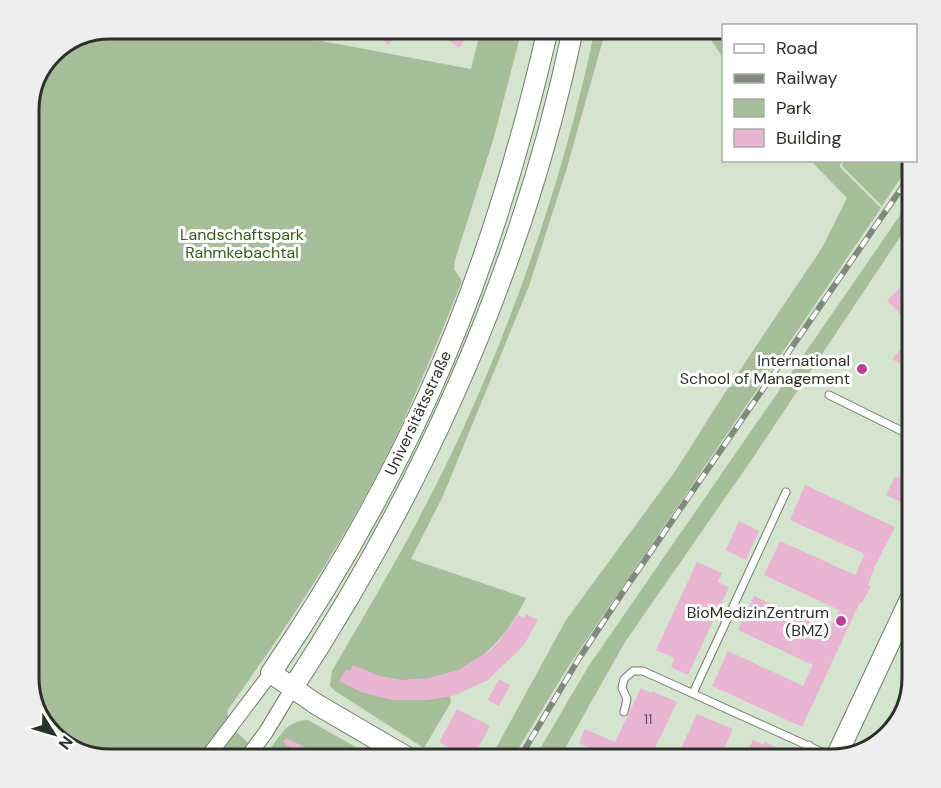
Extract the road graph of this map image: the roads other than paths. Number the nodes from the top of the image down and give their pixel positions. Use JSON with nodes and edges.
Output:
{"nodes":[{"id":1,"x":545,"y":39,"type":"edge"},
{"id":2,"x":570,"y":39,"type":"edge"},
{"id":3,"x":829,"y":395,"type":"dead end"},
{"id":4,"x":902,"y":431,"type":"edge"},
{"id":5,"x":786,"y":492,"type":"dead end"},
{"id":6,"x":902,"y":616,"type":"edge"},
{"id":7,"x":271,"y":674,"type":"junction"},
{"id":8,"x":292,"y":689,"type":"junction"},
{"id":9,"x":693,"y":693,"type":"junction"},
{"id":10,"x":624,"y":712,"type":"dead end"},
{"id":11,"x":809,"y":745,"type":"junction"},
{"id":12,"x":840,"y":748,"type":"edge"},
{"id":13,"x":214,"y":749,"type":"edge"},
{"id":14,"x":253,"y":749,"type":"edge"},
{"id":15,"x":393,"y":749,"type":"edge"},
{"id":16,"x":807,"y":749,"type":"edge"},
{"id":17,"x":817,"y":749,"type":"edge"}],
"edges":[{"from":1,"to":7,"type":"street","name":"Universitätsstraße"},
{"from":2,"to":8,"type":"street","name":"Universitätsstraße"},
{"from":3,"to":4,"type":"lane"},
{"from":5,"to":9,"type":"lane"},
{"from":6,"to":12,"type":"street"},
{"from":7,"to":8,"type":"street"},
{"from":7,"to":13,"type":"street","name":"Universitätsstraße"},
{"from":8,"to":14,"type":"street","name":"Universitätsstraße"},
{"from":8,"to":15,"type":"street"},
{"from":9,"to":10,"type":"lane"},
{"from":9,"to":11,"type":"lane"},
{"from":11,"to":16,"type":"lane"},
{"from":11,"to":17,"type":"lane"}]}
